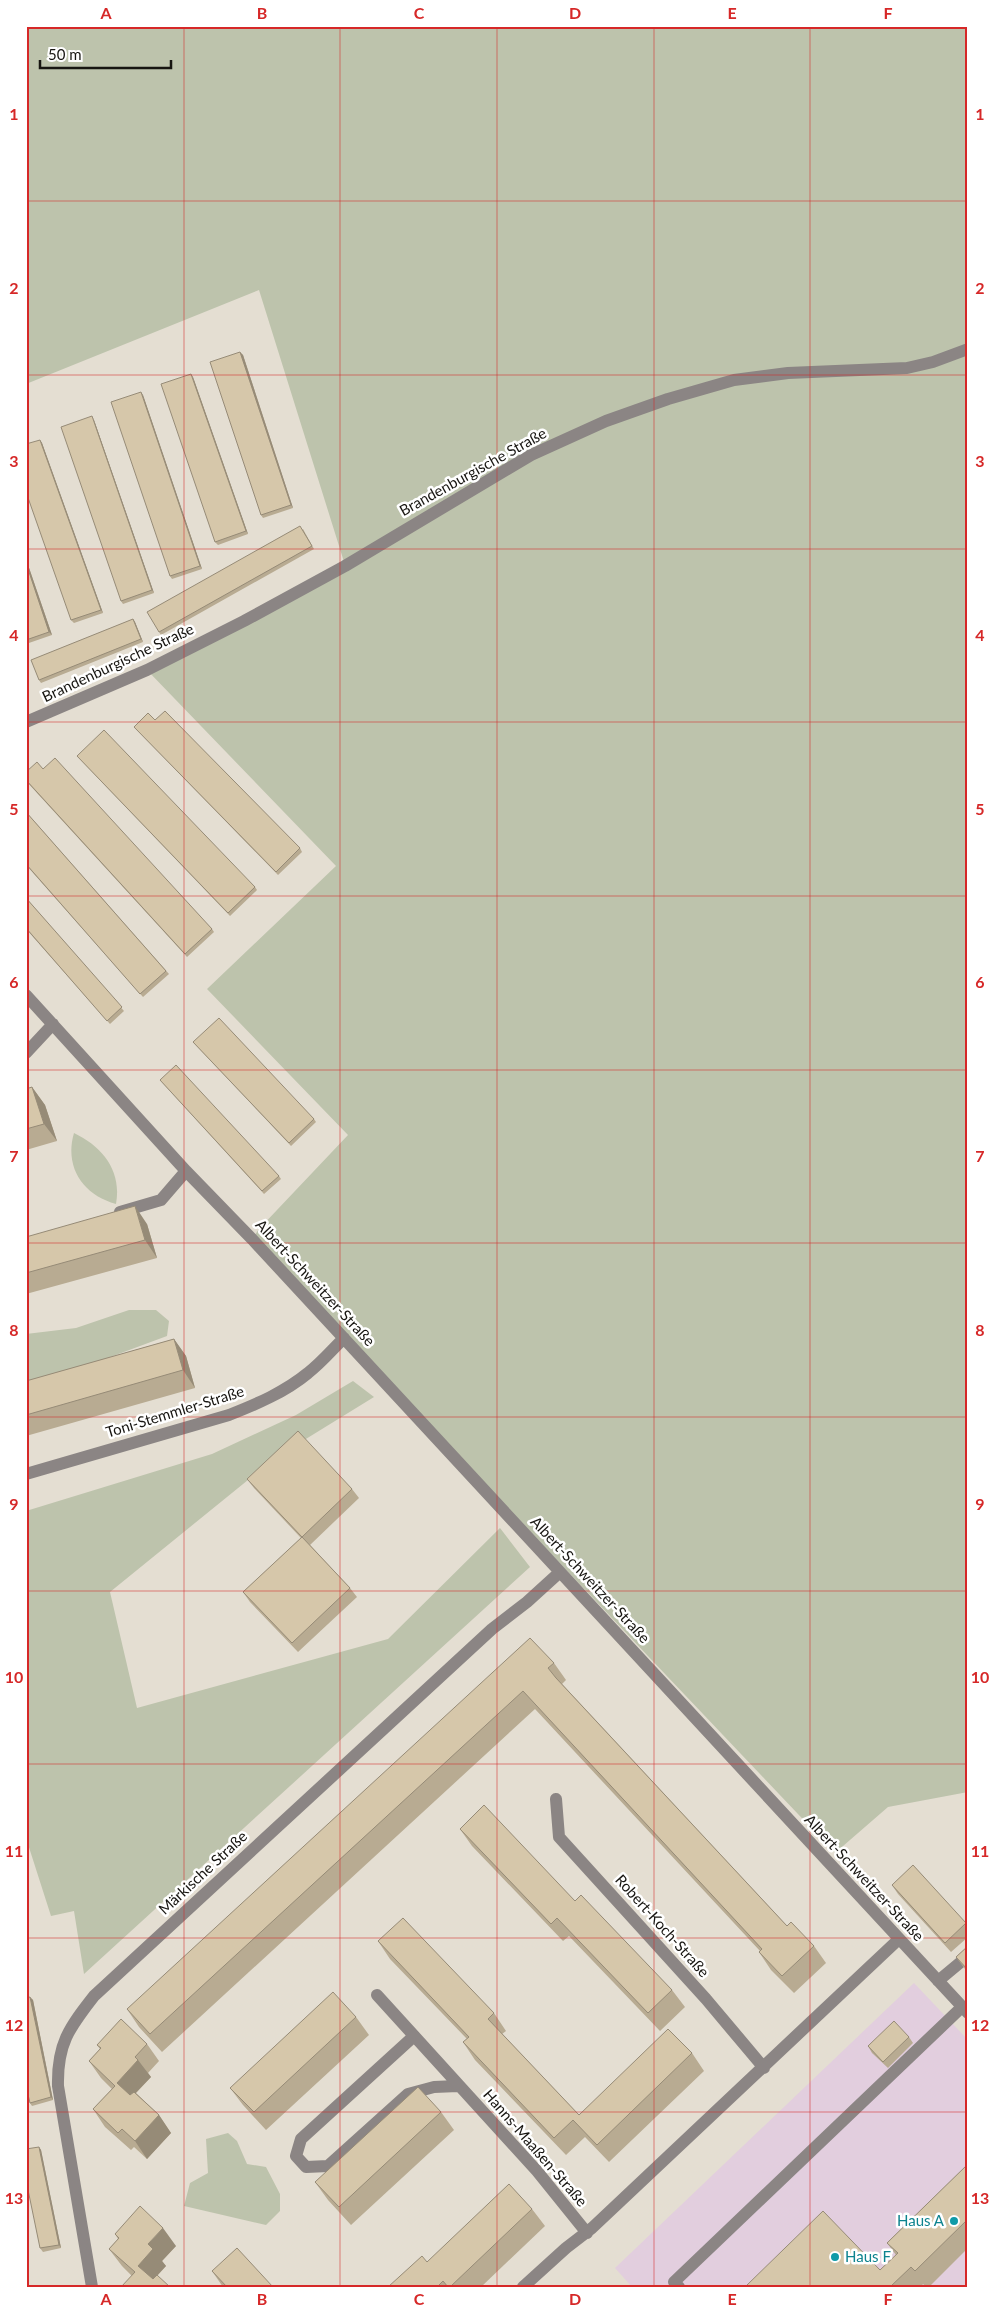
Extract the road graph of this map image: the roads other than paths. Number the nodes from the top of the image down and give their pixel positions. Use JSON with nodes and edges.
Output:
{"nodes":[{"id":1,"x":968,"y":349,"type":"edge"},
{"id":2,"x":26,"y":722,"type":"edge"},
{"id":3,"x":26,"y":995,"type":"edge"},
{"id":4,"x":53,"y":1024,"type":"junction"},
{"id":5,"x":26,"y":1053,"type":"edge"},
{"id":6,"x":186,"y":1171,"type":"junction"},
{"id":7,"x":109,"y":1214,"type":"edge"},
{"id":8,"x":344,"y":1338,"type":"junction"},
{"id":9,"x":26,"y":1474,"type":"edge"},
{"id":10,"x":560,"y":1572,"type":"junction"},
{"id":11,"x":556,"y":1799,"type":"dead end"},
{"id":12,"x":899,"y":1939,"type":"junction"},
{"id":13,"x":968,"y":1956,"type":"edge"},
{"id":14,"x":938,"y":1981,"type":"junction"},
{"id":15,"x":377,"y":1996,"type":"dead end"},
{"id":16,"x":965,"y":2010,"type":"edge"},
{"id":17,"x":413,"y":2037,"type":"junction"},
{"id":18,"x":764,"y":2068,"type":"junction"},
{"id":19,"x":458,"y":2086,"type":"junction"},
{"id":20,"x":586,"y":2233,"type":"junction"},
{"id":21,"x":92,"y":2287,"type":"edge"},
{"id":22,"x":523,"y":2287,"type":"edge"},
{"id":23,"x":678,"y":2287,"type":"edge"}],
"edges":[{"from":1,"to":2,"type":"street","name":"Brandenburgische Straße"},
{"from":3,"to":4,"type":"street","name":"Albert-Schweitzer-Straße"},
{"from":4,"to":5,"type":"street"},
{"from":4,"to":6,"type":"street","name":"Albert-Schweitzer-Straße"},
{"from":6,"to":7,"type":"street"},
{"from":6,"to":8,"type":"street","name":"Albert-Schweitzer-Straße"},
{"from":8,"to":9,"type":"street","name":"Toni-Stemmler-Straße"},
{"from":8,"to":10,"type":"street","name":"Albert-Schweitzer-Straße"},
{"from":10,"to":12,"type":"street","name":"Albert-Schweitzer-Straße"},
{"from":10,"to":21,"type":"street","name":"Märkische Straße"},
{"from":11,"to":18,"type":"street","name":"Robert-Koch-Straße"},
{"from":12,"to":14,"type":"street","name":"Albert-Schweitzer-Straße"},
{"from":12,"to":18,"type":"street"},
{"from":13,"to":14,"type":"street"},
{"from":14,"to":16,"type":"street","name":"Albert-Schweitzer-Straße"},
{"from":15,"to":17,"type":"street","name":"Hanns-Maaßen-Straße"},
{"from":16,"to":23,"type":"street"},
{"from":17,"to":19,"type":"street","name":"Hanns-Maaßen-Straße"},
{"from":17,"to":19,"type":"street"},
{"from":18,"to":20,"type":"street"},
{"from":19,"to":20,"type":"street","name":"Hanns-Maaßen-Straße"},
{"from":20,"to":22,"type":"street"}]}
